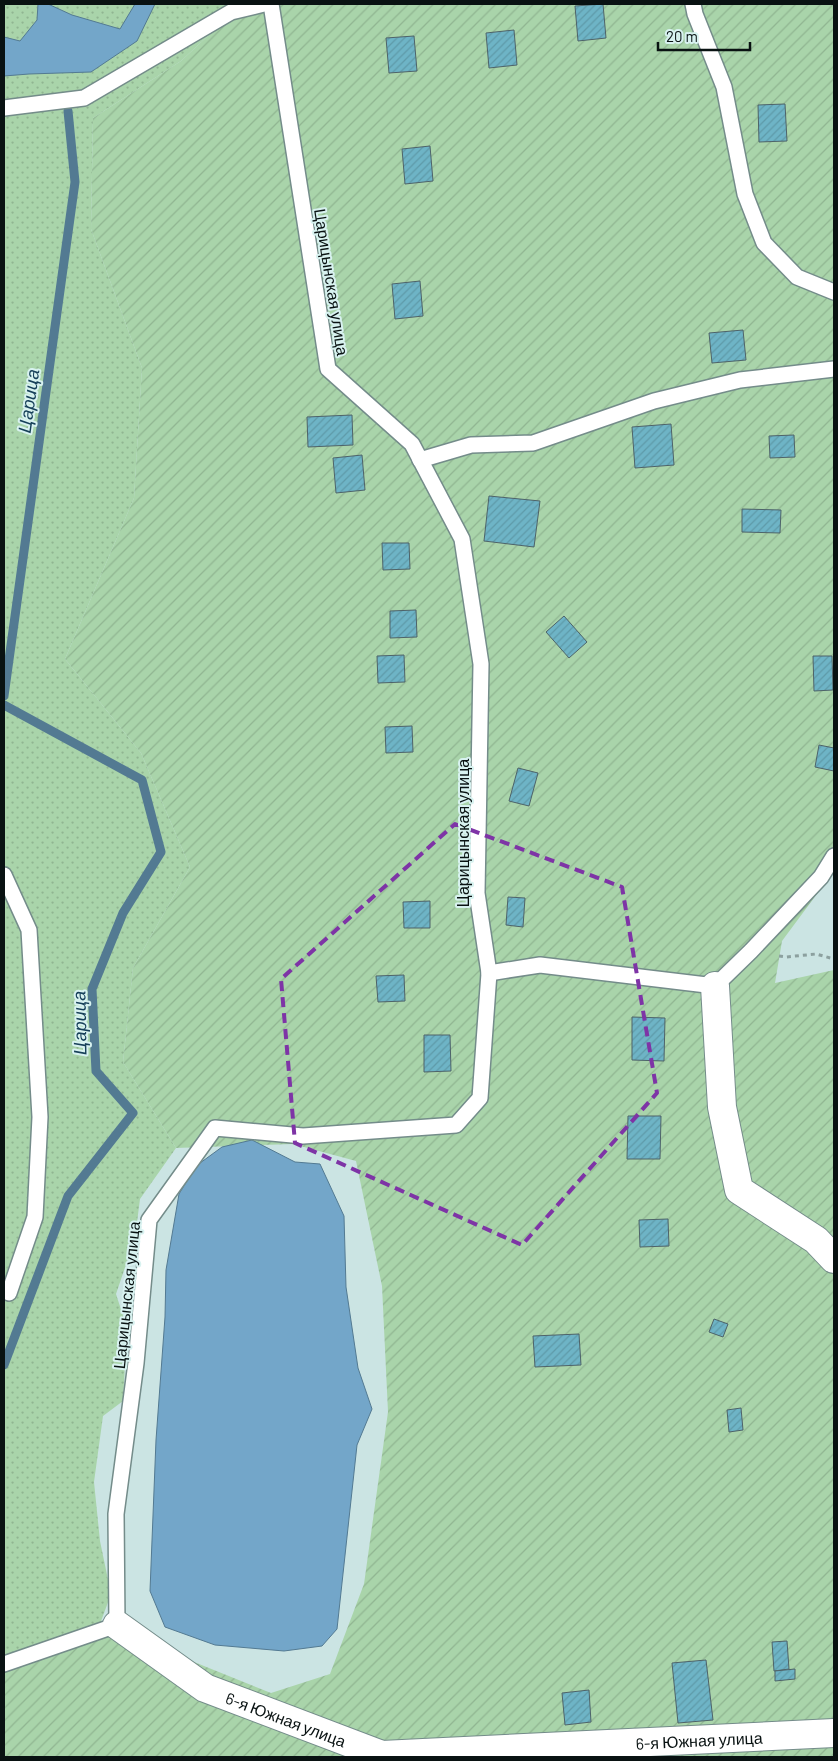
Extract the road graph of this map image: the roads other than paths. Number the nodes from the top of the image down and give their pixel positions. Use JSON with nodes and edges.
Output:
{"nodes":[{"id":1,"x":264,"y":4,"type":"edge"},
{"id":2,"x":271,"y":4,"type":"edge"},
{"id":3,"x":693,"y":4,"type":"edge"},
{"id":4,"x":4,"y":108,"type":"edge"},
{"id":5,"x":834,"y":292,"type":"edge"},
{"id":6,"x":834,"y":369,"type":"edge"},
{"id":7,"x":420,"y":460,"type":"junction"},
{"id":8,"x":834,"y":856,"type":"edge"},
{"id":9,"x":4,"y":875,"type":"edge"},
{"id":10,"x":489,"y":973,"type":"junction"},
{"id":11,"x":715,"y":986,"type":"junction"},
{"id":12,"x":834,"y":1259,"type":"edge"},
{"id":13,"x":9,"y":1293,"type":"dead end"},
{"id":14,"x":117,"y":1625,"type":"junction"},
{"id":15,"x":4,"y":1664,"type":"edge"},
{"id":16,"x":834,"y":1732,"type":"edge"}],
"edges":[{"from":1,"to":4,"type":"lane"},
{"from":2,"to":7,"type":"lane","name":"Царицынская улица"},
{"from":3,"to":5,"type":"lane"},
{"from":6,"to":7,"type":"lane"},
{"from":7,"to":10,"type":"lane","name":"Царицынская улица"},
{"from":8,"to":11,"type":"lane"},
{"from":9,"to":13,"type":"lane"},
{"from":10,"to":11,"type":"lane"},
{"from":10,"to":14,"type":"lane","name":"Царицынская улица"},
{"from":11,"to":12,"type":"street"},
{"from":14,"to":15,"type":"lane"},
{"from":14,"to":16,"type":"street","name":"6-я Южная улица"}]}
